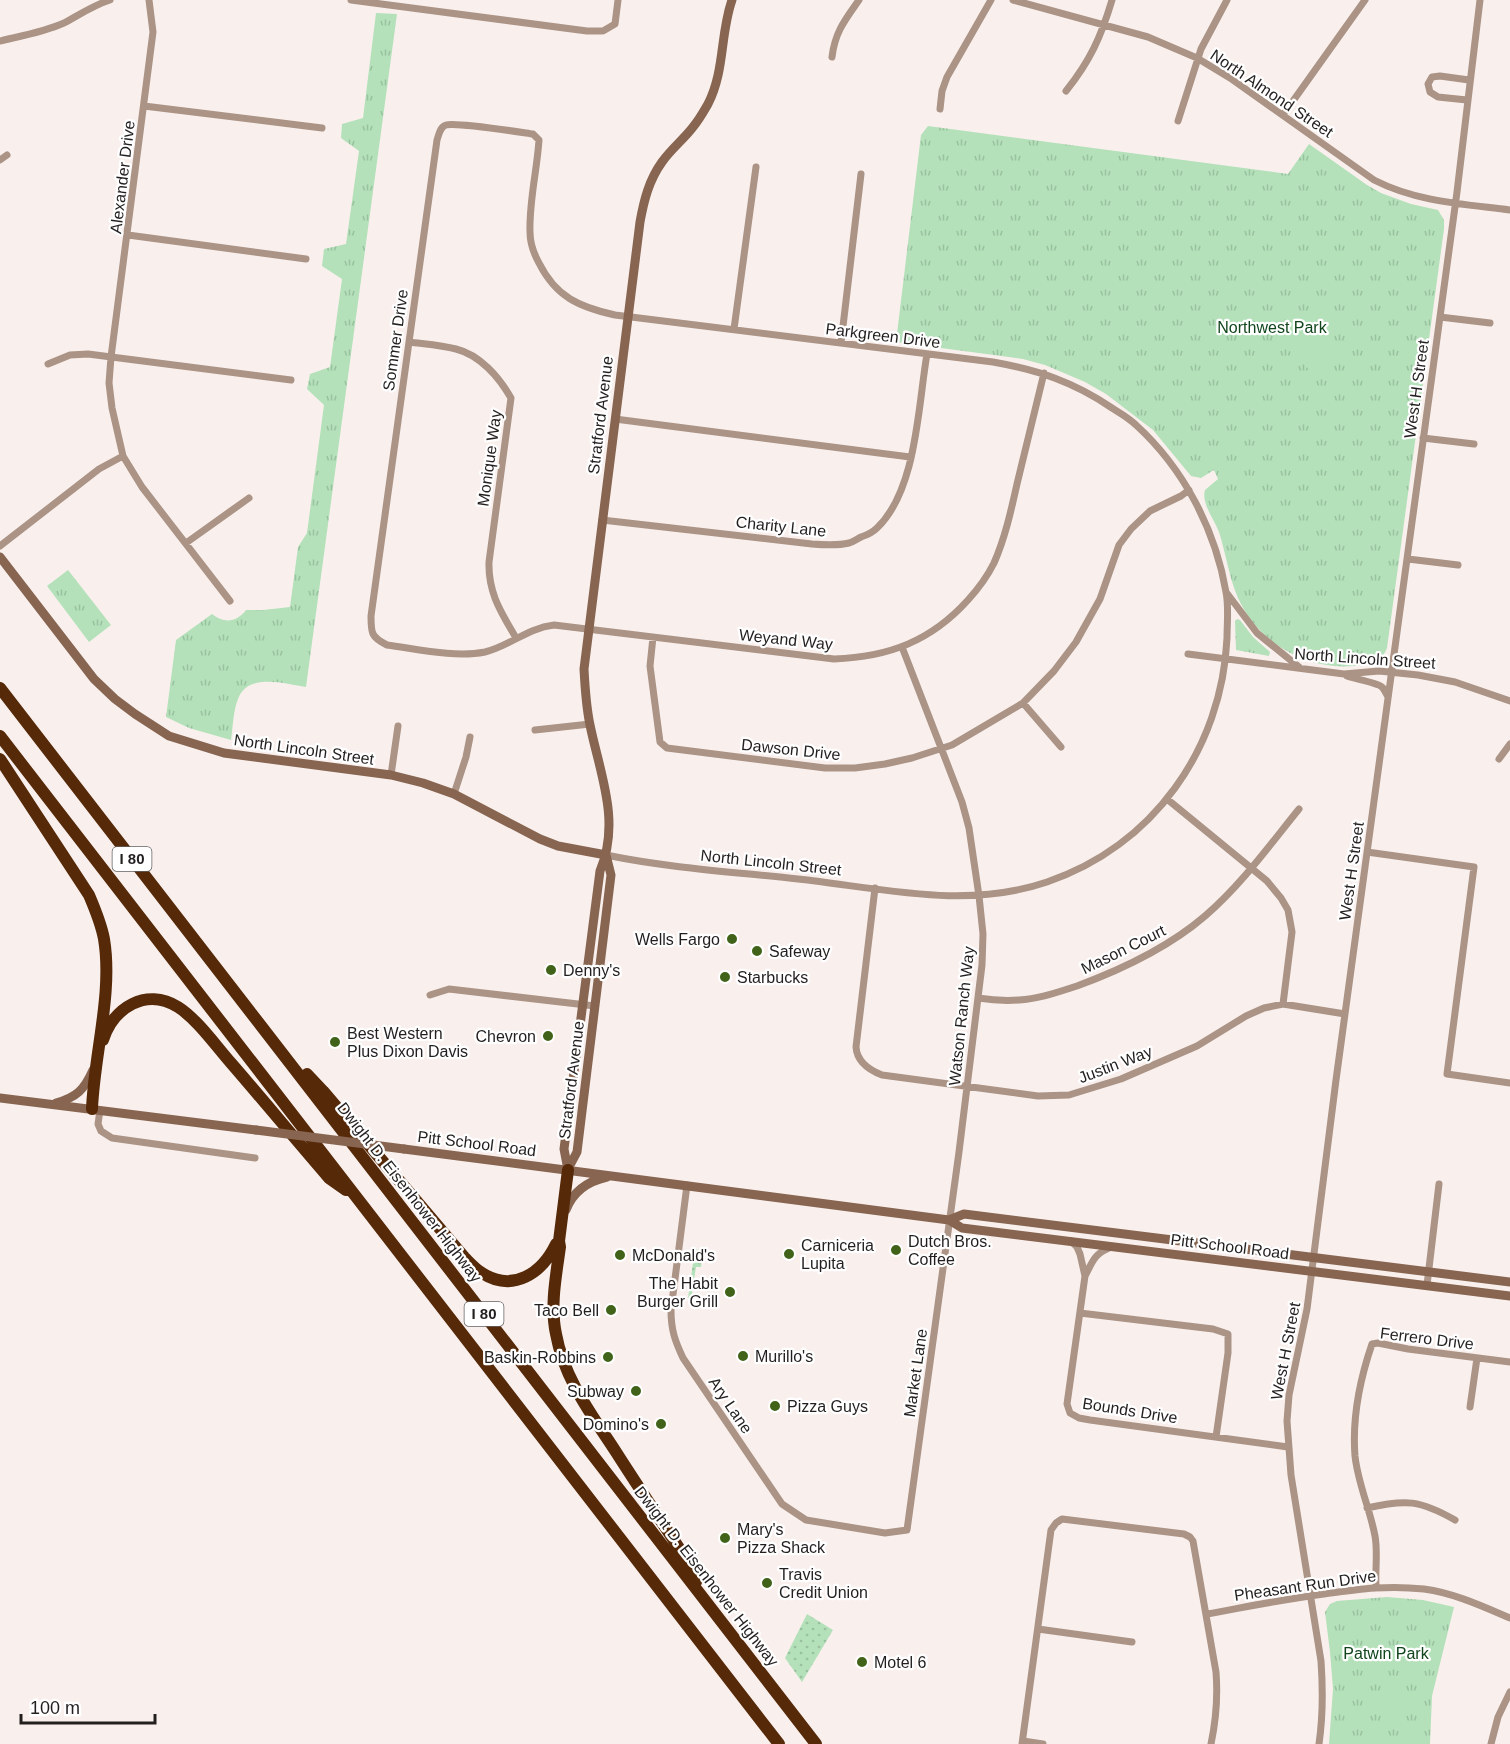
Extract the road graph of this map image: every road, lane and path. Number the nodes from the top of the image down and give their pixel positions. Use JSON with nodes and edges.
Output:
{"nodes":[{"id":1,"x":110,"y":0,"type":"edge"},
{"id":2,"x":149,"y":0,"type":"edge"},
{"id":3,"x":351,"y":0,"type":"edge"},
{"id":4,"x":618,"y":0,"type":"edge"},
{"id":5,"x":732,"y":0,"type":"edge"},
{"id":6,"x":859,"y":0,"type":"edge"},
{"id":7,"x":991,"y":0,"type":"edge"},
{"id":8,"x":1014,"y":0,"type":"edge"},
{"id":9,"x":1112,"y":0,"type":"edge"},
{"id":10,"x":1227,"y":0,"type":"edge"},
{"id":11,"x":1365,"y":0,"type":"edge"},
{"id":12,"x":1480,"y":0,"type":"edge"},
{"id":13,"x":1105,"y":24,"type":"junction"},
{"id":14,"x":0,"y":41,"type":"edge"},
{"id":15,"x":832,"y":57,"type":"dead end"},
{"id":16,"x":1197,"y":58,"type":"junction"},
{"id":17,"x":1470,"y":80,"type":"junction"},
{"id":18,"x":1066,"y":91,"type":"dead end"},
{"id":19,"x":1467,"y":100,"type":"junction"},
{"id":20,"x":144,"y":106,"type":"junction"},
{"id":21,"x":940,"y":109,"type":"dead end"},
{"id":22,"x":1283,"y":115,"type":"junction"},
{"id":23,"x":1178,"y":122,"type":"dead end"},
{"id":24,"x":322,"y":128,"type":"dead end"},
{"id":25,"x":500,"y":130,"type":"joint"},
{"id":26,"x":7,"y":155,"type":"dead end"},
{"id":27,"x":0,"y":160,"type":"edge"},
{"id":28,"x":756,"y":167,"type":"dead end"},
{"id":29,"x":861,"y":174,"type":"dead end"},
{"id":30,"x":1455,"y":203,"type":"junction"},
{"id":31,"x":1510,"y":210,"type":"edge"},
{"id":32,"x":128,"y":236,"type":"junction"},
{"id":33,"x":306,"y":259,"type":"dead end"},
{"id":34,"x":628,"y":316,"type":"junction"},
{"id":35,"x":1440,"y":316,"type":"junction"},
{"id":36,"x":1490,"y":323,"type":"dead end"},
{"id":37,"x":734,"y":329,"type":"junction"},
{"id":38,"x":409,"y":342,"type":"junction"},
{"id":39,"x":841,"y":343,"type":"junction"},
{"id":40,"x":927,"y":354,"type":"junction"},
{"id":41,"x":111,"y":357,"type":"junction"},
{"id":42,"x":48,"y":363,"type":"dead end"},
{"id":43,"x":1044,"y":374,"type":"junction"},
{"id":44,"x":291,"y":380,"type":"dead end"},
{"id":45,"x":615,"y":419,"type":"junction"},
{"id":46,"x":1423,"y":438,"type":"junction"},
{"id":47,"x":1474,"y":444,"type":"dead end"},
{"id":48,"x":123,"y":456,"type":"junction"},
{"id":49,"x":910,"y":457,"type":"junction"},
{"id":50,"x":1189,"y":490,"type":"junction"},
{"id":51,"x":249,"y":498,"type":"dead end"},
{"id":52,"x":602,"y":520,"type":"junction"},
{"id":53,"x":186,"y":543,"type":"junction"},
{"id":54,"x":0,"y":546,"type":"edge"},
{"id":55,"x":0,"y":557,"type":"edge"},
{"id":56,"x":1408,"y":559,"type":"junction"},
{"id":57,"x":1458,"y":565,"type":"dead end"},
{"id":58,"x":1226,"y":592,"type":"junction"},
{"id":59,"x":230,"y":601,"type":"dead end"},
{"id":60,"x":371,"y":616,"type":"joint"},
{"id":61,"x":588,"y":629,"type":"junction"},
{"id":62,"x":653,"y":637,"type":"junction"},
{"id":63,"x":516,"y":638,"type":"junction"},
{"id":64,"x":902,"y":647,"type":"junction"},
{"id":65,"x":1188,"y":654,"type":"dead end"},
{"id":66,"x":1226,"y":660,"type":"junction"},
{"id":67,"x":1301,"y":669,"type":"junction"},
{"id":68,"x":1392,"y":672,"type":"junction"},
{"id":69,"x":1344,"y":674,"type":"junction"},
{"id":70,"x":0,"y":688,"type":"edge"},
{"id":71,"x":1388,"y":698,"type":"junction"},
{"id":72,"x":1510,"y":701,"type":"edge"},
{"id":73,"x":1023,"y":703,"type":"junction"},
{"id":74,"x":590,"y":724,"type":"junction"},
{"id":75,"x":398,"y":726,"type":"dead end"},
{"id":76,"x":535,"y":730,"type":"dead end"},
{"id":77,"x":0,"y":736,"type":"edge"},
{"id":78,"x":470,"y":737,"type":"dead end"},
{"id":79,"x":1510,"y":744,"type":"edge"},
{"id":80,"x":1061,"y":747,"type":"dead end"},
{"id":81,"x":943,"y":749,"type":"junction"},
{"id":82,"x":0,"y":759,"type":"edge"},
{"id":83,"x":1499,"y":759,"type":"dead end"},
{"id":84,"x":391,"y":775,"type":"junction"},
{"id":85,"x":454,"y":794,"type":"junction"},
{"id":86,"x":1167,"y":799,"type":"junction"},
{"id":87,"x":1299,"y":809,"type":"dead end"},
{"id":88,"x":1367,"y":852,"type":"junction"},
{"id":89,"x":606,"y":855,"type":"junction"},
{"id":90,"x":1251,"y":868,"type":"junction"},
{"id":91,"x":875,"y":888,"type":"junction"},
{"id":92,"x":979,"y":896,"type":"junction"},
{"id":93,"x":430,"y":995,"type":"dead end"},
{"id":94,"x":978,"y":998,"type":"junction"},
{"id":95,"x":582,"y":1004,"type":"junction"},
{"id":96,"x":1284,"y":1004,"type":"junction"},
{"id":97,"x":595,"y":1006,"type":"junction"},
{"id":98,"x":1345,"y":1014,"type":"junction"},
{"id":99,"x":264,"y":1030,"type":"junction"},
{"id":100,"x":98,"y":1058,"type":"junction"},
{"id":101,"x":1510,"y":1083,"type":"edge"},
{"id":102,"x":967,"y":1086,"type":"junction"},
{"id":103,"x":0,"y":1098,"type":"edge"},
{"id":104,"x":50,"y":1104,"type":"junction"},
{"id":105,"x":96,"y":1110,"type":"junction"},
{"id":106,"x":255,"y":1158,"type":"dead end"},
{"id":107,"x":568,"y":1170,"type":"junction"},
{"id":108,"x":615,"y":1176,"type":"junction"},
{"id":109,"x":1439,"y":1184,"type":"dead end"},
{"id":110,"x":687,"y":1185,"type":"junction"},
{"id":111,"x":359,"y":1200,"type":"junction"},
{"id":112,"x":950,"y":1220,"type":"junction"},
{"id":113,"x":560,"y":1226,"type":"junction"},
{"id":114,"x":559,"y":1241,"type":"junction"},
{"id":115,"x":1071,"y":1241,"type":"junction"},
{"id":116,"x":1110,"y":1247,"type":"junction"},
{"id":117,"x":1313,"y":1257,"type":"junction"},
{"id":118,"x":1312,"y":1271,"type":"junction"},
{"id":119,"x":1428,"y":1271,"type":"junction"},
{"id":120,"x":1085,"y":1276,"type":"junction"},
{"id":121,"x":1510,"y":1282,"type":"edge"},
{"id":122,"x":1427,"y":1286,"type":"junction"},
{"id":123,"x":1510,"y":1296,"type":"edge"},
{"id":124,"x":1080,"y":1312,"type":"junction"},
{"id":125,"x":1477,"y":1358,"type":"junction"},
{"id":126,"x":1510,"y":1362,"type":"edge"},
{"id":127,"x":1470,"y":1407,"type":"dead end"},
{"id":128,"x":1216,"y":1437,"type":"junction"},
{"id":129,"x":1288,"y":1446,"type":"junction"},
{"id":130,"x":1368,"y":1508,"type":"junction"},
{"id":131,"x":1455,"y":1520,"type":"dead end"},
{"id":132,"x":907,"y":1530,"type":"joint"},
{"id":133,"x":1376,"y":1587,"type":"junction"},
{"id":134,"x":1310,"y":1596,"type":"junction"},
{"id":135,"x":704,"y":1600,"type":"junction"},
{"id":136,"x":1207,"y":1614,"type":"junction"},
{"id":137,"x":1510,"y":1618,"type":"edge"},
{"id":138,"x":1038,"y":1629,"type":"junction"},
{"id":139,"x":1131,"y":1642,"type":"dead end"},
{"id":140,"x":1510,"y":1692,"type":"edge"},
{"id":141,"x":1023,"y":1743,"type":"edge"},
{"id":142,"x":779,"y":1744,"type":"edge"},
{"id":143,"x":816,"y":1744,"type":"edge"},
{"id":144,"x":1043,"y":1744,"type":"edge"},
{"id":145,"x":1211,"y":1744,"type":"edge"},
{"id":146,"x":1319,"y":1744,"type":"edge"},
{"id":147,"x":1491,"y":1744,"type":"edge"}],
"edges":[{"from":1,"to":14,"type":"street"},
{"from":2,"to":20,"type":"street","name":"Alexander Drive"},
{"from":3,"to":4,"type":"street"},
{"from":5,"to":34,"type":"street","name":"Stratford Avenue"},
{"from":6,"to":15,"type":"street"},
{"from":7,"to":21,"type":"street"},
{"from":8,"to":13,"type":"street","name":"North Almond Street"},
{"from":9,"to":13,"type":"street"},
{"from":10,"to":16,"type":"street"},
{"from":11,"to":22,"type":"street"},
{"from":12,"to":17,"type":"street","name":"West H Street"},
{"from":13,"to":16,"type":"street","name":"North Almond Street"},
{"from":13,"to":18,"type":"street"},
{"from":16,"to":22,"type":"street","name":"North Almond Street"},
{"from":16,"to":23,"type":"street"},
{"from":17,"to":19,"type":"street","name":"West H Street"},
{"from":17,"to":19,"type":"street"},
{"from":19,"to":30,"type":"street","name":"West H Street"},
{"from":20,"to":24,"type":"street"},
{"from":20,"to":32,"type":"street","name":"Alexander Drive"},
{"from":22,"to":30,"type":"street","name":"North Almond Street"},
{"from":25,"to":34,"type":"street","name":"Parkgreen Drive"},
{"from":25,"to":38,"type":"street","name":"Sommer Drive"},
{"from":26,"to":27,"type":"street"},
{"from":28,"to":37,"type":"street"},
{"from":29,"to":39,"type":"street"},
{"from":30,"to":31,"type":"street","name":"North Almond Street"},
{"from":30,"to":35,"type":"street","name":"West H Street"},
{"from":32,"to":33,"type":"street"},
{"from":32,"to":41,"type":"street","name":"Alexander Drive"},
{"from":34,"to":37,"type":"street","name":"Parkgreen Drive"},
{"from":34,"to":45,"type":"street","name":"Stratford Avenue"},
{"from":35,"to":36,"type":"street"},
{"from":35,"to":46,"type":"street","name":"West H Street"},
{"from":37,"to":39,"type":"street","name":"Parkgreen Drive"},
{"from":38,"to":60,"type":"street","name":"Sommer Drive"},
{"from":38,"to":63,"type":"street","name":"Monique Way"},
{"from":39,"to":40,"type":"street","name":"Parkgreen Drive"},
{"from":40,"to":43,"type":"street","name":"Parkgreen Drive"},
{"from":40,"to":49,"type":"street","name":"Charity Lane"},
{"from":41,"to":42,"type":"street"},
{"from":41,"to":44,"type":"street"},
{"from":41,"to":48,"type":"street","name":"Alexander Drive"},
{"from":43,"to":50,"type":"street","name":"Parkgreen Drive"},
{"from":43,"to":64,"type":"street","name":"Weyand Way"},
{"from":45,"to":49,"type":"street"},
{"from":45,"to":52,"type":"street","name":"Stratford Avenue"},
{"from":46,"to":47,"type":"street"},
{"from":46,"to":56,"type":"street","name":"West H Street"},
{"from":48,"to":53,"type":"street","name":"Alexander Drive"},
{"from":48,"to":54,"type":"street"},
{"from":49,"to":52,"type":"street","name":"Charity Lane"},
{"from":50,"to":58,"type":"street","name":"Parkgreen Drive"},
{"from":50,"to":73,"type":"street","name":"Dawson Drive"},
{"from":51,"to":53,"type":"street"},
{"from":52,"to":61,"type":"street","name":"Stratford Avenue"},
{"from":53,"to":59,"type":"street","name":"Alexander Drive"},
{"from":55,"to":84,"type":"street","name":"North Lincoln Street"},
{"from":56,"to":57,"type":"street"},
{"from":56,"to":68,"type":"street","name":"West H Street"},
{"from":58,"to":66,"type":"street","name":"Parkgreen Drive"},
{"from":58,"to":67,"type":"street"},
{"from":60,"to":63,"type":"street","name":"Weyand Way"},
{"from":61,"to":62,"type":"street","name":"Weyand Way"},
{"from":61,"to":63,"type":"street","name":"Weyand Way"},
{"from":61,"to":74,"type":"street","name":"Stratford Avenue"},
{"from":62,"to":64,"type":"street","name":"Weyand Way"},
{"from":62,"to":81,"type":"street","name":"Dawson Drive"},
{"from":64,"to":81,"type":"street","name":"Watson Ranch Way"},
{"from":65,"to":66,"type":"street"},
{"from":66,"to":67,"type":"street","name":"North Lincoln Street"},
{"from":66,"to":86,"type":"street","name":"North Lincoln Street"},
{"from":67,"to":69,"type":"street","name":"North Lincoln Street"},
{"from":68,"to":69,"type":"street","name":"North Lincoln Street"},
{"from":68,"to":71,"type":"street","name":"West H Street"},
{"from":68,"to":72,"type":"street","name":"North Lincoln Street"},
{"from":69,"to":71,"type":"street"},
{"from":70,"to":99,"type":"highway","name":"Dwight D. Eisenhower Highway","number":"I 80"},
{"from":71,"to":88,"type":"street","name":"West H Street"},
{"from":73,"to":80,"type":"street"},
{"from":73,"to":81,"type":"street","name":"Dawson Drive"},
{"from":74,"to":76,"type":"street"},
{"from":74,"to":89,"type":"street","name":"Stratford Avenue"},
{"from":75,"to":84,"type":"street"},
{"from":77,"to":111,"type":"highway","number":"I 80"},
{"from":78,"to":85,"type":"street"},
{"from":79,"to":83,"type":"street"},
{"from":81,"to":92,"type":"street","name":"Watson Ranch Way"},
{"from":82,"to":100,"type":"highway"},
{"from":84,"to":85,"type":"street","name":"North Lincoln Street"},
{"from":85,"to":89,"type":"street","name":"North Lincoln Street"},
{"from":86,"to":90,"type":"street"},
{"from":86,"to":92,"type":"street","name":"North Lincoln Street"},
{"from":87,"to":90,"type":"street","name":"Mason Court"},
{"from":88,"to":98,"type":"street","name":"West H Street"},
{"from":88,"to":101,"type":"street"},
{"from":89,"to":91,"type":"street","name":"North Lincoln Street"},
{"from":89,"to":95,"type":"street","name":"Stratford Avenue"},
{"from":89,"to":97,"type":"street","name":"Stratford Avenue"},
{"from":90,"to":94,"type":"street","name":"Mason Court"},
{"from":90,"to":96,"type":"street"},
{"from":91,"to":92,"type":"street","name":"North Lincoln Street"},
{"from":91,"to":102,"type":"street","name":"Justin Way"},
{"from":92,"to":94,"type":"street","name":"Watson Ranch Way"},
{"from":93,"to":95,"type":"street"},
{"from":94,"to":102,"type":"street","name":"Watson Ranch Way"},
{"from":95,"to":97,"type":"street"},
{"from":95,"to":107,"type":"street","name":"Stratford Avenue"},
{"from":96,"to":98,"type":"street","name":"Justin Way"},
{"from":96,"to":102,"type":"street","name":"Justin Way"},
{"from":97,"to":107,"type":"street","name":"Stratford Avenue"},
{"from":98,"to":117,"type":"street","name":"West H Street"},
{"from":99,"to":114,"type":"highway"},
{"from":99,"to":135,"type":"highway","name":"Dwight D. Eisenhower Highway","number":"I 80"},
{"from":100,"to":104,"type":"street"},
{"from":100,"to":105,"type":"highway"},
{"from":100,"to":111,"type":"highway"},
{"from":102,"to":112,"type":"street","name":"Watson Ranch Way"},
{"from":103,"to":104,"type":"street","name":"Pitt School Road"},
{"from":104,"to":105,"type":"street","name":"Pitt School Road"},
{"from":105,"to":106,"type":"street"},
{"from":105,"to":107,"type":"street","name":"Pitt School Road","bridge":true},
{"from":107,"to":108,"type":"street","name":"Pitt School Road"},
{"from":107,"to":113,"type":"highway"},
{"from":108,"to":110,"type":"street","name":"Pitt School Road"},
{"from":108,"to":113,"type":"street"},
{"from":109,"to":119,"type":"street"},
{"from":110,"to":112,"type":"street","name":"Pitt School Road"},
{"from":110,"to":132,"type":"street","name":"Ary Lane"},
{"from":111,"to":142,"type":"highway","number":"I 80"},
{"from":112,"to":115,"type":"street","name":"Pitt School Road"},
{"from":112,"to":117,"type":"street","name":"Pitt School Road"},
{"from":112,"to":132,"type":"street","name":"Market Lane"},
{"from":113,"to":114,"type":"highway"},
{"from":114,"to":135,"type":"highway"},
{"from":115,"to":116,"type":"street","name":"Pitt School Road"},
{"from":115,"to":120,"type":"street","name":"Bounds Drive"},
{"from":116,"to":118,"type":"street","name":"Pitt School Road"},
{"from":116,"to":120,"type":"street","name":"Bounds Drive"},
{"from":117,"to":118,"type":"street","name":"West H Street"},
{"from":117,"to":119,"type":"street","name":"Pitt School Road"},
{"from":118,"to":122,"type":"street","name":"Pitt School Road"},
{"from":118,"to":129,"type":"street","name":"West H Street"},
{"from":119,"to":121,"type":"street","name":"Pitt School Road"},
{"from":119,"to":122,"type":"street"},
{"from":120,"to":124,"type":"street","name":"Bounds Drive"},
{"from":122,"to":123,"type":"street","name":"Pitt School Road"},
{"from":124,"to":128,"type":"street","name":"Bounds Drive"},
{"from":124,"to":128,"type":"street"},
{"from":125,"to":126,"type":"street","name":"Ferrero Drive"},
{"from":125,"to":127,"type":"street"},
{"from":125,"to":130,"type":"street","name":"Ferrero Drive"},
{"from":128,"to":129,"type":"street","name":"Bounds Drive"},
{"from":129,"to":134,"type":"street","name":"West H Street"},
{"from":130,"to":131,"type":"street"},
{"from":130,"to":133,"type":"street","name":"Ferrero Drive"},
{"from":133,"to":134,"type":"street","name":"Pheasant Run Drive"},
{"from":133,"to":137,"type":"street","name":"Pheasant Run Drive"},
{"from":134,"to":136,"type":"street","name":"Pheasant Run Drive"},
{"from":134,"to":146,"type":"street","name":"West H Street"},
{"from":135,"to":143,"type":"highway","name":"Dwight D. Eisenhower Highway","number":"I 80"},
{"from":136,"to":138,"type":"street"},
{"from":136,"to":145,"type":"street"},
{"from":138,"to":139,"type":"street"},
{"from":138,"to":141,"type":"street"},
{"from":140,"to":147,"type":"street"},
{"from":141,"to":144,"type":"street"}]}
